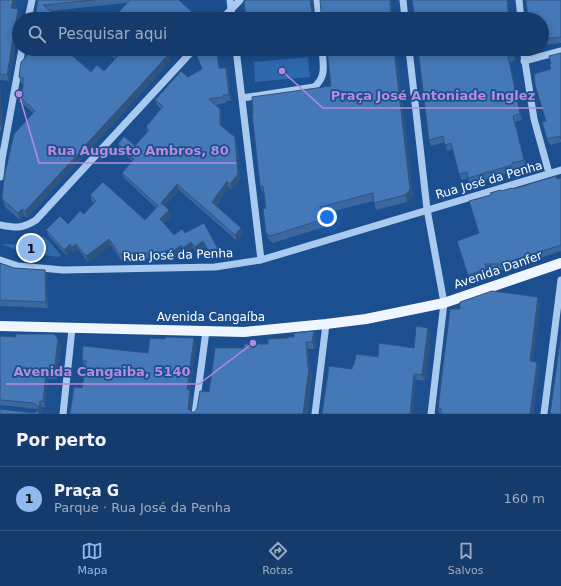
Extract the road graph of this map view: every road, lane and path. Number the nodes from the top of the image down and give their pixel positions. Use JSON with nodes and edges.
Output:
{"nodes":[{"id":1,"x":32,"y":0,"type":"edge"},
{"id":2,"x":230,"y":0,"type":"edge"},
{"id":3,"x":240,"y":0,"type":"edge"},
{"id":4,"x":317,"y":0,"type":"edge"},
{"id":5,"x":403,"y":0,"type":"edge"},
{"id":6,"x":519,"y":0,"type":"edge"},
{"id":7,"x":232,"y":9,"type":"junction"},
{"id":8,"x":29,"y":12,"type":"edge"},
{"id":9,"x":229,"y":12,"type":"edge"},
{"id":10,"x":318,"y":12,"type":"edge"},
{"id":11,"x":405,"y":12,"type":"edge"},
{"id":12,"x":520,"y":12,"type":"edge"},
{"id":13,"x":561,"y":50,"type":"edge"},
{"id":14,"x":549,"y":54,"type":"edge"},
{"id":15,"x":21,"y":56,"type":"edge"},
{"id":16,"x":188,"y":56,"type":"edge"},
{"id":17,"x":237,"y":56,"type":"edge"},
{"id":18,"x":322,"y":56,"type":"edge"},
{"id":19,"x":410,"y":56,"type":"edge"},
{"id":20,"x":524,"y":56,"type":"edge"},
{"id":21,"x":541,"y":56,"type":"edge"},
{"id":22,"x":524,"y":61,"type":"junction"},
{"id":23,"x":242,"y":98,"type":"junction"},
{"id":24,"x":1,"y":159,"type":"edge"},
{"id":25,"x":561,"y":170,"type":"edge"},
{"id":26,"x":549,"y":174,"type":"junction"},
{"id":27,"x":0,"y":177,"type":"edge"},
{"id":28,"x":427,"y":209,"type":"junction"},
{"id":29,"x":0,"y":225,"type":"edge"},
{"id":30,"x":0,"y":260,"type":"edge"},
{"id":31,"x":261,"y":260,"type":"junction"},
{"id":32,"x":561,"y":263,"type":"edge"},
{"id":33,"x":561,"y":280,"type":"edge"},
{"id":34,"x":444,"y":303,"type":"junction"},
{"id":35,"x":326,"y":324,"type":"junction"},
{"id":36,"x":0,"y":326,"type":"edge"},
{"id":37,"x":72,"y":329,"type":"junction"},
{"id":38,"x":206,"y":332,"type":"junction"},
{"id":39,"x":64,"y":414,"type":"edge"},
{"id":40,"x":195,"y":414,"type":"edge"},
{"id":41,"x":315,"y":414,"type":"edge"},
{"id":42,"x":432,"y":414,"type":"edge"},
{"id":43,"x":544,"y":414,"type":"edge"}],
"edges":[{"from":1,"to":8,"type":"street"},
{"from":2,"to":7,"type":"street"},
{"from":3,"to":7,"type":"street"},
{"from":4,"to":10,"type":"street"},
{"from":5,"to":11,"type":"street"},
{"from":6,"to":12,"type":"street"},
{"from":7,"to":9,"type":"street"},
{"from":13,"to":14,"type":"street"},
{"from":15,"to":24,"type":"street"},
{"from":16,"to":29,"type":"street"},
{"from":17,"to":23,"type":"street"},
{"from":18,"to":23,"type":"street"},
{"from":19,"to":28,"type":"street"},
{"from":20,"to":22,"type":"street"},
{"from":21,"to":22,"type":"street"},
{"from":22,"to":26,"type":"street"},
{"from":23,"to":31,"type":"street"},
{"from":24,"to":27,"type":"street"},
{"from":25,"to":26,"type":"street","name":"Rua José da Penha"},
{"from":26,"to":28,"type":"street","name":"Rua José da Penha"},
{"from":28,"to":31,"type":"street","name":"Rua José da Penha"},
{"from":28,"to":34,"type":"street"},
{"from":30,"to":31,"type":"street","name":"Rua José da Penha"},
{"from":32,"to":34,"type":"main road","name":"Avenida Danfer"},
{"from":33,"to":43,"type":"street"},
{"from":34,"to":35,"type":"main road","name":"Avenida Cangaíba"},
{"from":34,"to":42,"type":"street"},
{"from":35,"to":38,"type":"main road","name":"Avenida Cangaíba"},
{"from":35,"to":41,"type":"street"},
{"from":36,"to":37,"type":"main road","name":"Avenida Cangaíba"},
{"from":37,"to":38,"type":"main road","name":"Avenida Cangaíba"},
{"from":37,"to":39,"type":"street"},
{"from":38,"to":40,"type":"street"}]}
